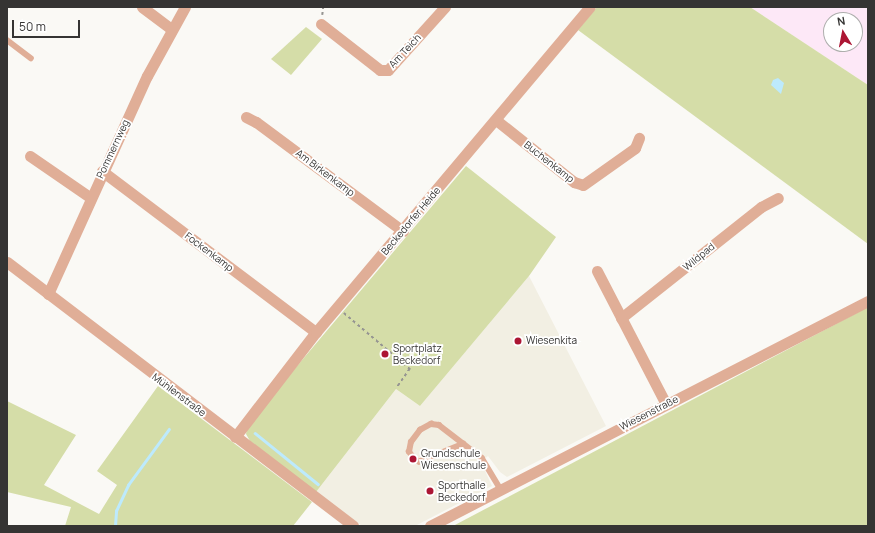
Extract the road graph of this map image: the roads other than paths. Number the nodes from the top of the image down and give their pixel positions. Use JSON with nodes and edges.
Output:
{"nodes":[{"id":1,"x":142,"y":7,"type":"edge"},
{"id":2,"x":185,"y":7,"type":"edge"},
{"id":3,"x":445,"y":7,"type":"edge"},
{"id":4,"x":590,"y":7,"type":"edge"},
{"id":5,"x":321,"y":24,"type":"dead end"},
{"id":6,"x":171,"y":29,"type":"junction"},
{"id":7,"x":7,"y":40,"type":"edge"},
{"id":8,"x":31,"y":58,"type":"dead end"},
{"id":9,"x":246,"y":117,"type":"dead end"},
{"id":10,"x":496,"y":120,"type":"junction"},
{"id":11,"x":639,"y":138,"type":"dead end"},
{"id":12,"x":30,"y":156,"type":"dead end"},
{"id":13,"x":102,"y":171,"type":"junction"},
{"id":14,"x":90,"y":198,"type":"junction"},
{"id":15,"x":778,"y":198,"type":"dead end"},
{"id":16,"x":403,"y":231,"type":"junction"},
{"id":17,"x":7,"y":262,"type":"edge"},
{"id":18,"x":597,"y":271,"type":"dead end"},
{"id":19,"x":48,"y":294,"type":"junction"},
{"id":20,"x":868,"y":301,"type":"edge"},
{"id":21,"x":622,"y":318,"type":"junction"},
{"id":22,"x":316,"y":332,"type":"junction"},
{"id":23,"x":666,"y":404,"type":"junction"},
{"id":24,"x":235,"y":437,"type":"junction"},
{"id":25,"x":464,"y":444,"type":"junction"},
{"id":26,"x":501,"y":490,"type":"junction"},
{"id":27,"x":353,"y":526,"type":"edge"},
{"id":28,"x":430,"y":526,"type":"edge"}],
"edges":[{"from":1,"to":6,"type":"street"},
{"from":2,"to":6,"type":"street","name":"Pommernweg"},
{"from":3,"to":5,"type":"street","name":"Am Teich"},
{"from":4,"to":10,"type":"street","name":"Beckedorfer Heide"},
{"from":6,"to":13,"type":"street","name":"Pommernweg"},
{"from":7,"to":8,"type":"lane"},
{"from":9,"to":16,"type":"street","name":"Am Birkenkamp"},
{"from":10,"to":11,"type":"street","name":"Buchenkamp"},
{"from":10,"to":16,"type":"street","name":"Beckedorfer Heide"},
{"from":12,"to":14,"type":"street"},
{"from":13,"to":14,"type":"street","name":"Pommernweg"},
{"from":13,"to":22,"type":"street","name":"Fockenkamp"},
{"from":14,"to":19,"type":"street","name":"Pommernweg"},
{"from":15,"to":21,"type":"street","name":"Wildpad"},
{"from":16,"to":22,"type":"street","name":"Beckedorfer Heide"},
{"from":17,"to":19,"type":"street","name":"Mühlenstraße"},
{"from":18,"to":21,"type":"street"},
{"from":19,"to":24,"type":"street","name":"Mühlenstraße"},
{"from":20,"to":23,"type":"street","name":"Wiesenstraße"},
{"from":21,"to":23,"type":"street"},
{"from":22,"to":24,"type":"street","name":"Beckedorfer Heide"},
{"from":23,"to":26,"type":"street","name":"Wiesenstraße"},
{"from":24,"to":27,"type":"street","name":"Mühlenstraße"},
{"from":25,"to":25,"type":"lane"},
{"from":25,"to":26,"type":"lane"},
{"from":26,"to":28,"type":"street","name":"Wiesenstraße"}]}
